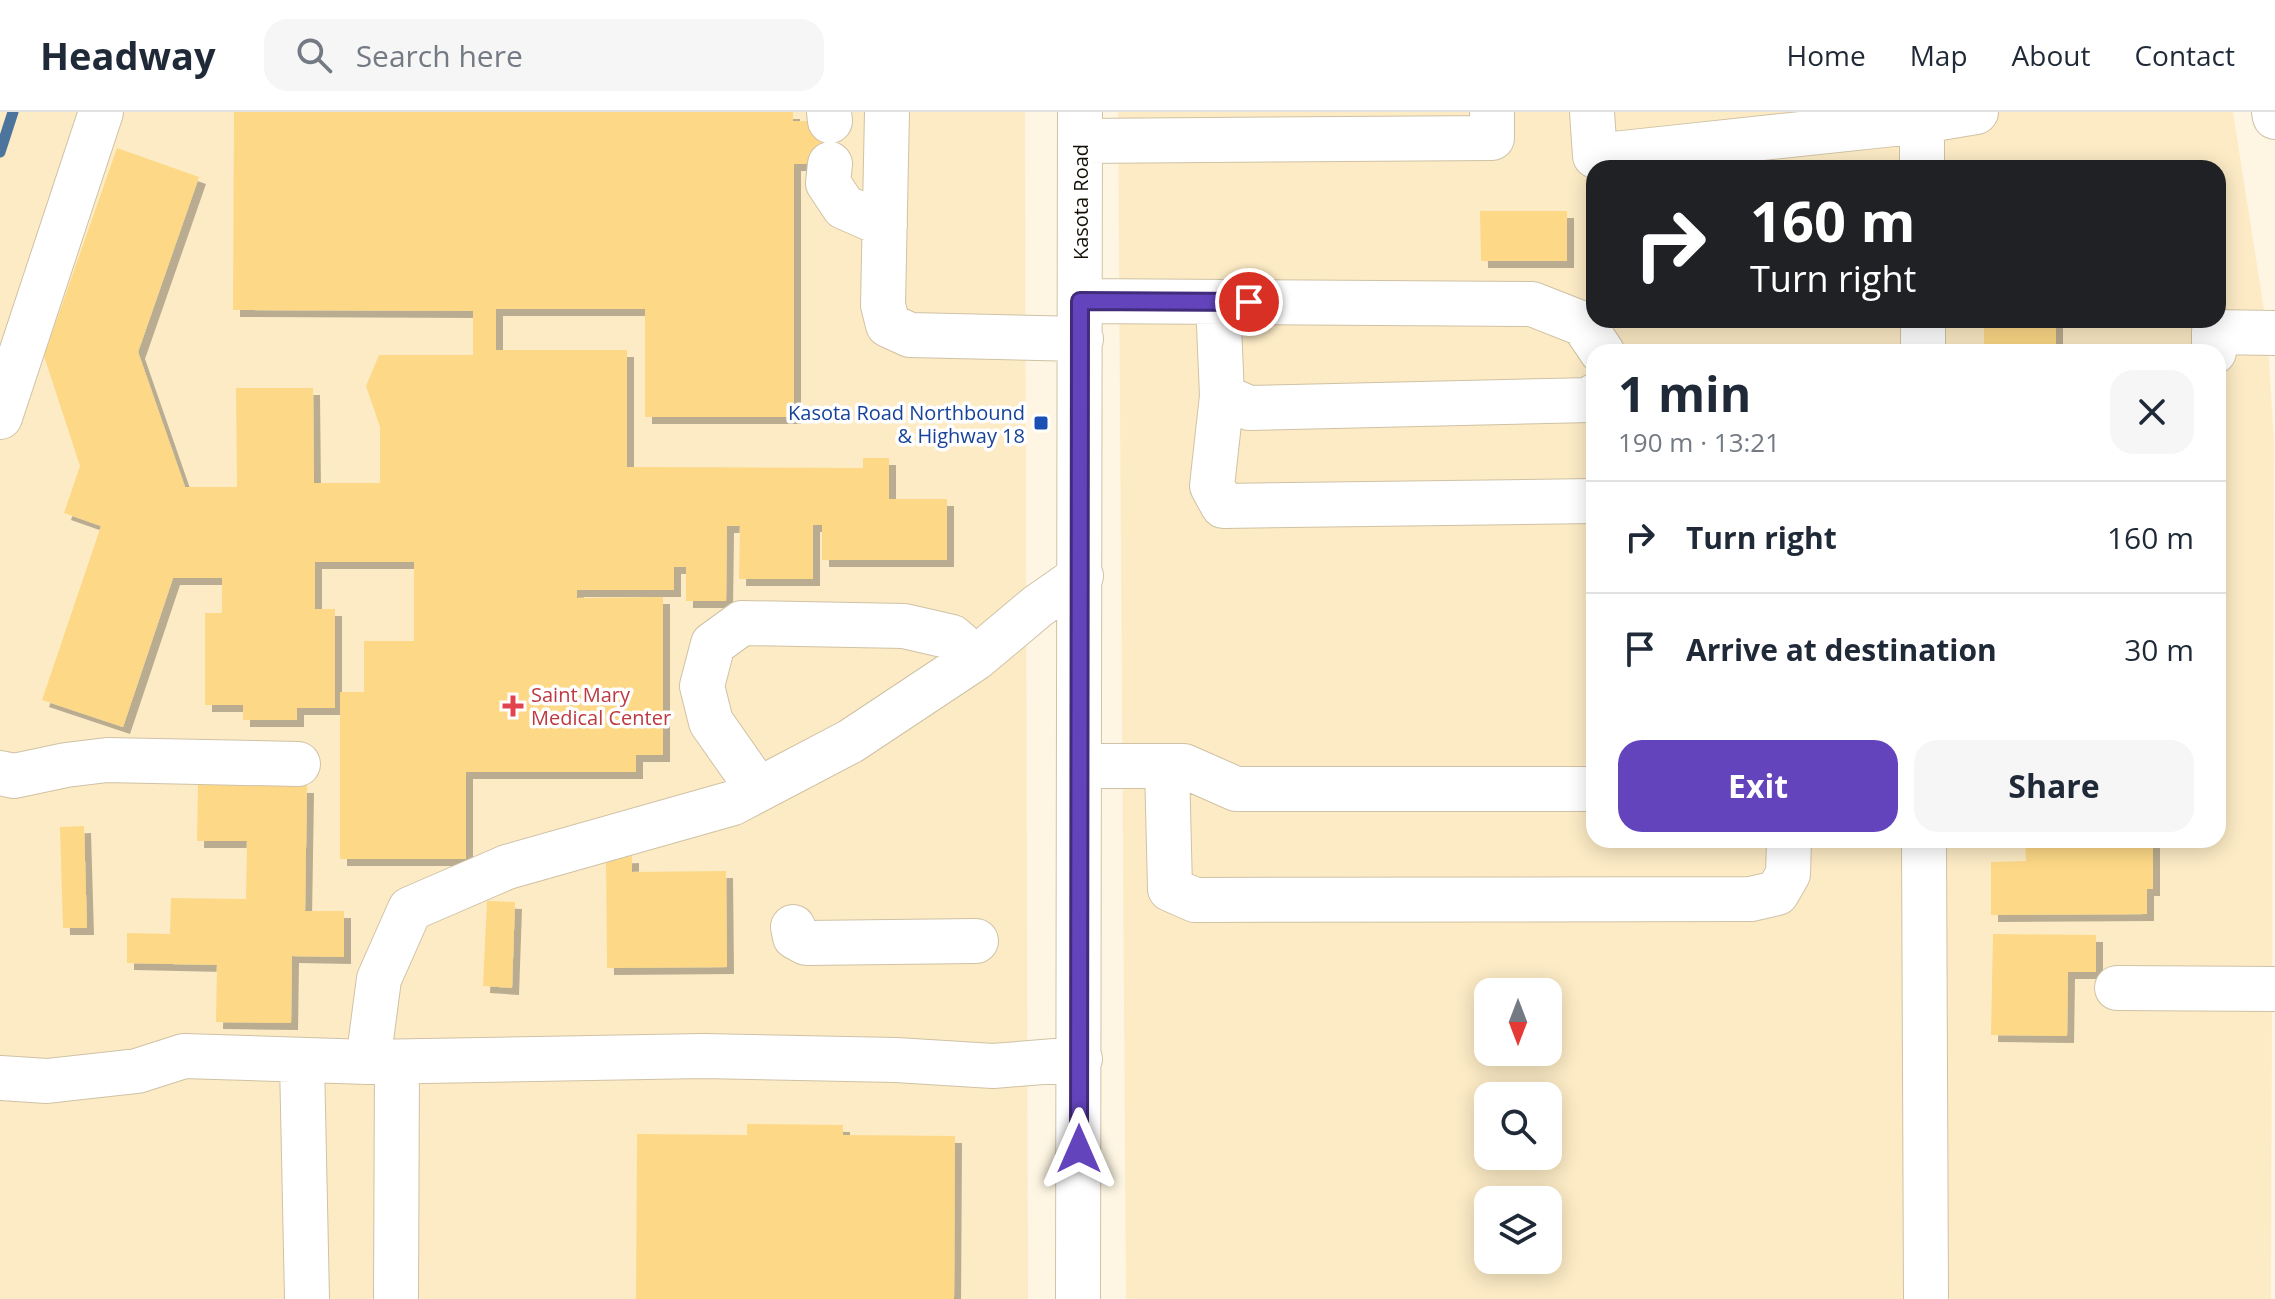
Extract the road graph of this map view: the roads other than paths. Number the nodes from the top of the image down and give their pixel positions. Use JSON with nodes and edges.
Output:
{"nodes":[{"id":1,"x":101,"y":112,"type":"edge"},
{"id":2,"x":887,"y":112,"type":"edge"},
{"id":3,"x":1492,"y":112,"type":"edge"},
{"id":4,"x":1592,"y":112,"type":"edge"},
{"id":5,"x":1976,"y":112,"type":"edge"},
{"id":6,"x":1922,"y":121,"type":"junction"},
{"id":7,"x":1137,"y":126,"type":"edge"},
{"id":8,"x":1080,"y":127,"type":"edge"},
{"id":9,"x":829,"y":132,"type":"edge"},
{"id":10,"x":1922,"y":160,"type":"edge"},
{"id":11,"x":885,"y":225,"type":"junction"},
{"id":12,"x":1218,"y":302,"type":"junction"},
{"id":13,"x":1081,"y":320,"type":"junction"},
{"id":14,"x":2275,"y":333,"type":"edge"},
{"id":15,"x":2214,"y":335,"type":"edge"},
{"id":16,"x":1597,"y":344,"type":"edge"},
{"id":17,"x":1222,"y":396,"type":"junction"},
{"id":18,"x":1586,"y":400,"type":"edge"},
{"id":19,"x":0,"y":417,"type":"edge"},
{"id":20,"x":1586,"y":501,"type":"edge"},
{"id":21,"x":1081,"y":576,"type":"junction"},
{"id":22,"x":976,"y":658,"type":"junction"},
{"id":23,"x":298,"y":764,"type":"dead end"},
{"id":24,"x":1080,"y":766,"type":"junction"},
{"id":25,"x":1167,"y":766,"type":"junction"},
{"id":26,"x":0,"y":773,"type":"edge"},
{"id":27,"x":758,"y":789,"type":"junction"},
{"id":28,"x":1586,"y":789,"type":"edge"},
{"id":29,"x":1789,"y":848,"type":"edge"},
{"id":30,"x":1924,"y":848,"type":"edge"},
{"id":31,"x":793,"y":927,"type":"dead end"},
{"id":32,"x":976,"y":941,"type":"dead end"},
{"id":33,"x":2117,"y":988,"type":"dead end"},
{"id":34,"x":2275,"y":989,"type":"edge"},
{"id":35,"x":1080,"y":1059,"type":"junction"},
{"id":36,"x":302,"y":1061,"type":"junction"},
{"id":37,"x":383,"y":1062,"type":"junction"},
{"id":38,"x":0,"y":1078,"type":"edge"},
{"id":39,"x":307,"y":1299,"type":"edge"},
{"id":40,"x":396,"y":1299,"type":"edge"},
{"id":41,"x":1078,"y":1299,"type":"edge"},
{"id":42,"x":1926,"y":1299,"type":"edge"}],
"edges":[{"from":1,"to":19,"type":"street"},
{"from":2,"to":11,"type":"street"},
{"from":3,"to":7,"type":"street"},
{"from":4,"to":6,"type":"street"},
{"from":5,"to":6,"type":"street"},
{"from":6,"to":10,"type":"street"},
{"from":7,"to":8,"type":"street"},
{"from":8,"to":13,"type":"street","name":"Kasota Road"},
{"from":9,"to":11,"type":"street"},
{"from":11,"to":13,"type":"street"},
{"from":12,"to":13,"type":"street"},
{"from":12,"to":16,"type":"street"},
{"from":12,"to":17,"type":"street"},
{"from":13,"to":21,"type":"street","name":"Kasota Road"},
{"from":14,"to":15,"type":"street"},
{"from":17,"to":18,"type":"street"},
{"from":17,"to":20,"type":"street"},
{"from":21,"to":22,"type":"street"},
{"from":21,"to":24,"type":"street","name":"Kasota Road"},
{"from":22,"to":27,"type":"street"},
{"from":22,"to":27,"type":"street"},
{"from":23,"to":26,"type":"street"},
{"from":24,"to":25,"type":"street"},
{"from":24,"to":35,"type":"street","name":"Kasota Road"},
{"from":25,"to":28,"type":"street"},
{"from":25,"to":29,"type":"street"},
{"from":27,"to":37,"type":"street"},
{"from":30,"to":42,"type":"street"},
{"from":31,"to":32,"type":"street"},
{"from":33,"to":34,"type":"street"},
{"from":35,"to":37,"type":"street"},
{"from":35,"to":41,"type":"street","name":"Kasota Road"},
{"from":36,"to":37,"type":"street"},
{"from":36,"to":38,"type":"street"},
{"from":36,"to":39,"type":"street"},
{"from":37,"to":40,"type":"street"}]}
